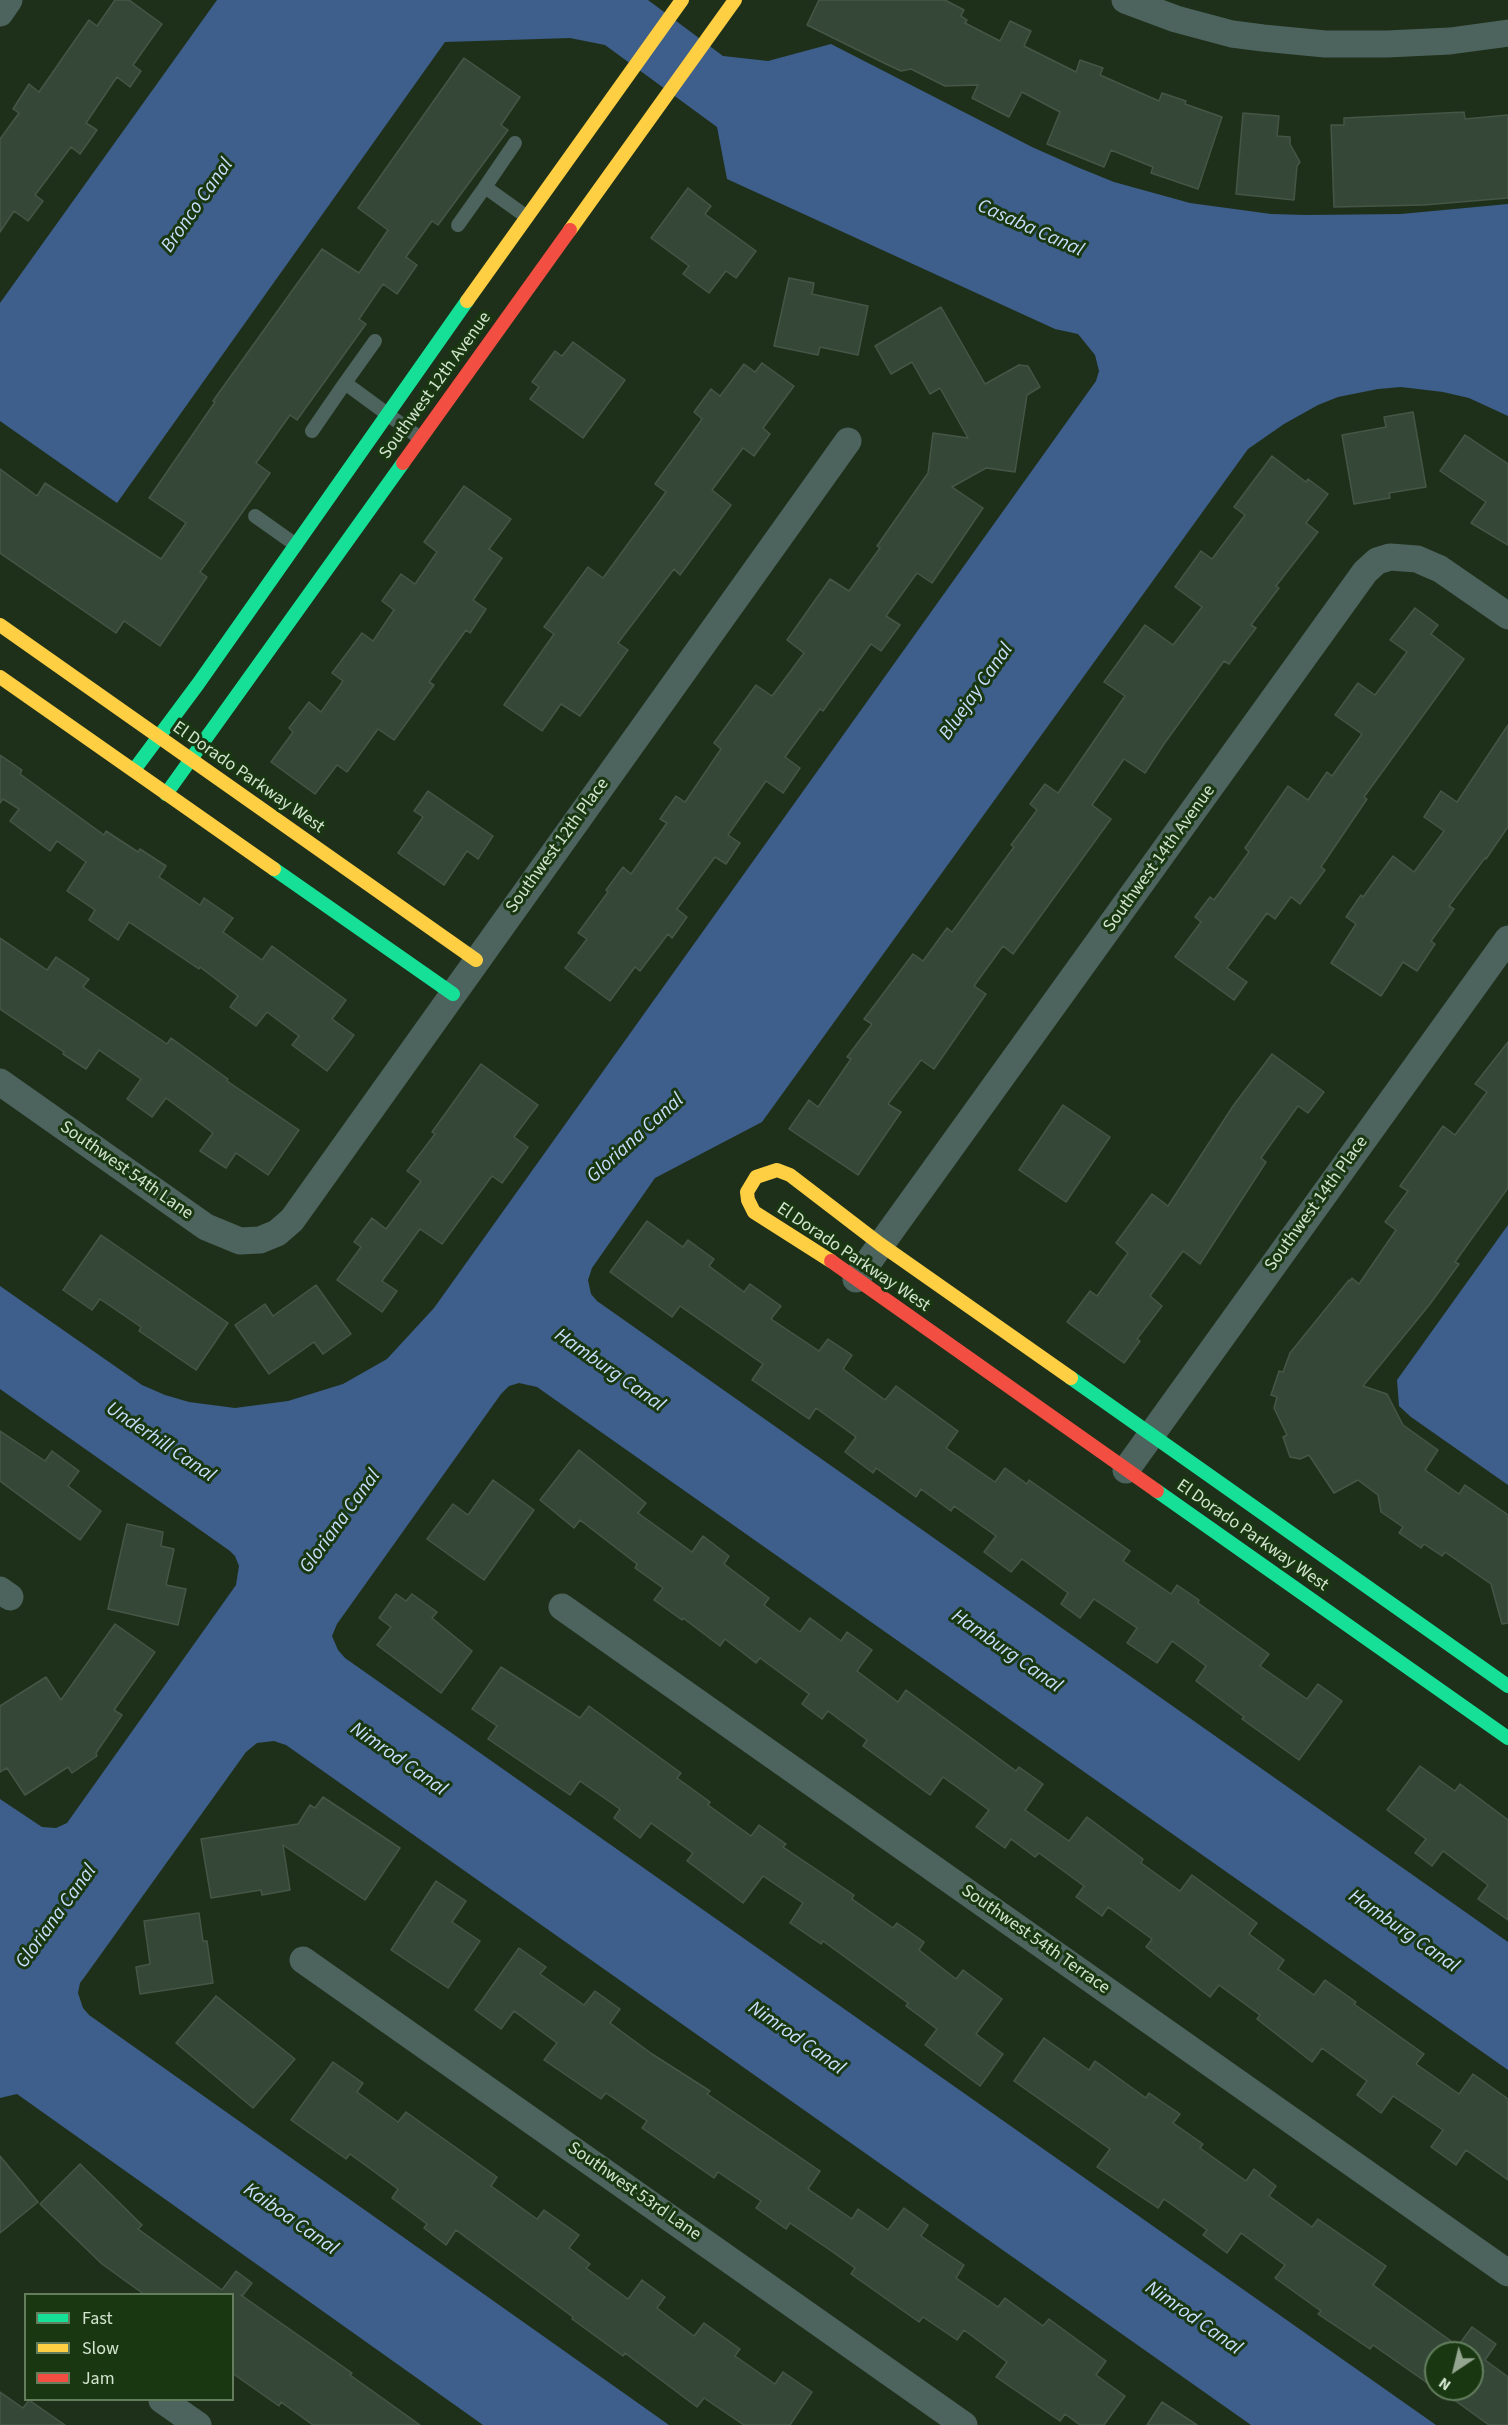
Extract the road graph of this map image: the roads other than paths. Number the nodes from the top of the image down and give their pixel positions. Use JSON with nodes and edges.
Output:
{"nodes":[{"id":1,"x":9,"y":0,"type":"edge"},
{"id":2,"x":682,"y":0,"type":"edge"},
{"id":3,"x":735,"y":0,"type":"edge"},
{"id":4,"x":1125,"y":0,"type":"edge"},
{"id":5,"x":0,"y":13,"type":"edge"},
{"id":6,"x":1508,"y":33,"type":"edge"},
{"id":7,"x":515,"y":143,"type":"dead end"},
{"id":8,"x":484,"y":187,"type":"junction"},
{"id":9,"x":527,"y":217,"type":"junction"},
{"id":10,"x":458,"y":225,"type":"dead end"},
{"id":11,"x":375,"y":341,"type":"dead end"},
{"id":12,"x":345,"y":383,"type":"junction"},
{"id":13,"x":387,"y":414,"type":"junction"},
{"id":14,"x":312,"y":430,"type":"dead end"},
{"id":15,"x":420,"y":438,"type":"junction"},
{"id":16,"x":848,"y":441,"type":"dead end"},
{"id":17,"x":255,"y":516,"type":"dead end"},
{"id":18,"x":296,"y":545,"type":"junction"},
{"id":19,"x":1508,"y":616,"type":"edge"},
{"id":20,"x":0,"y":625,"type":"edge"},
{"id":21,"x":0,"y":677,"type":"edge"},
{"id":22,"x":157,"y":737,"type":"junction"},
{"id":23,"x":190,"y":760,"type":"junction"},
{"id":24,"x":134,"y":770,"type":"junction"},
{"id":25,"x":166,"y":794,"type":"junction"},
{"id":26,"x":1508,"y":939,"type":"edge"},
{"id":27,"x":476,"y":960,"type":"junction"},
{"id":28,"x":453,"y":994,"type":"junction"},
{"id":29,"x":0,"y":1082,"type":"edge"},
{"id":30,"x":260,"y":1240,"type":"joint"},
{"id":31,"x":880,"y":1244,"type":"junction"},
{"id":32,"x":856,"y":1279,"type":"junction"},
{"id":33,"x":1150,"y":1434,"type":"junction"},
{"id":34,"x":1126,"y":1470,"type":"junction"},
{"id":35,"x":562,"y":1607,"type":"dead end"},
{"id":36,"x":1508,"y":1686,"type":"edge"},
{"id":37,"x":1508,"y":1738,"type":"edge"},
{"id":38,"x":303,"y":1960,"type":"dead end"},
{"id":39,"x":1508,"y":2272,"type":"edge"},
{"id":40,"x":163,"y":2401,"type":"edge"},
{"id":41,"x":198,"y":2425,"type":"edge"},
{"id":42,"x":964,"y":2425,"type":"edge"}],
"edges":[{"from":1,"to":5,"type":"street"},
{"from":2,"to":9,"type":"street","name":"Southwest 12th Avenue"},
{"from":3,"to":15,"type":"street","name":"Southwest 12th Avenue"},
{"from":4,"to":6,"type":"street"},
{"from":7,"to":8,"type":"lane"},
{"from":8,"to":9,"type":"lane"},
{"from":8,"to":10,"type":"lane"},
{"from":9,"to":13,"type":"street","name":"Southwest 12th Avenue"},
{"from":11,"to":12,"type":"lane"},
{"from":12,"to":13,"type":"lane"},
{"from":12,"to":14,"type":"lane"},
{"from":13,"to":15,"type":"lane"},
{"from":13,"to":18,"type":"street","name":"Southwest 12th Avenue"},
{"from":15,"to":23,"type":"street","name":"Southwest 12th Avenue"},
{"from":16,"to":27,"type":"street","name":"Southwest 12th Place"},
{"from":17,"to":18,"type":"lane"},
{"from":18,"to":22,"type":"street","name":"Southwest 12th Avenue"},
{"from":19,"to":31,"type":"street","name":"Southwest 14th Avenue"},
{"from":20,"to":22,"type":"street","name":"El Dorado Parkway West"},
{"from":21,"to":24,"type":"street"},
{"from":22,"to":23,"type":"street","name":"El Dorado Parkway West"},
{"from":22,"to":24,"type":"street","name":"Southwest 12th Avenue"},
{"from":23,"to":25,"type":"street","name":"Southwest 12th Avenue"},
{"from":23,"to":27,"type":"street","name":"El Dorado Parkway West"},
{"from":24,"to":25,"type":"street"},
{"from":25,"to":28,"type":"street"},
{"from":26,"to":33,"type":"street","name":"Southwest 14th Place"},
{"from":27,"to":28,"type":"street","name":"Southwest 12th Place"},
{"from":28,"to":30,"type":"street","name":"Southwest 12th Place"},
{"from":29,"to":30,"type":"street","name":"Southwest 54th Lane"},
{"from":31,"to":32,"type":"street","name":"Southwest 14th Avenue"},
{"from":31,"to":32,"type":"street","name":"El Dorado Parkway West"},
{"from":31,"to":33,"type":"street","name":"El Dorado Parkway West"},
{"from":32,"to":34,"type":"street","name":"El Dorado Parkway West"},
{"from":33,"to":34,"type":"street","name":"Southwest 14th Place"},
{"from":33,"to":36,"type":"street","name":"El Dorado Parkway West"},
{"from":34,"to":37,"type":"street","name":"El Dorado Parkway West"},
{"from":35,"to":39,"type":"street","name":"Southwest 54th Terrace"},
{"from":38,"to":42,"type":"street","name":"Southwest 53rd Lane"},
{"from":40,"to":41,"type":"street"}]}
